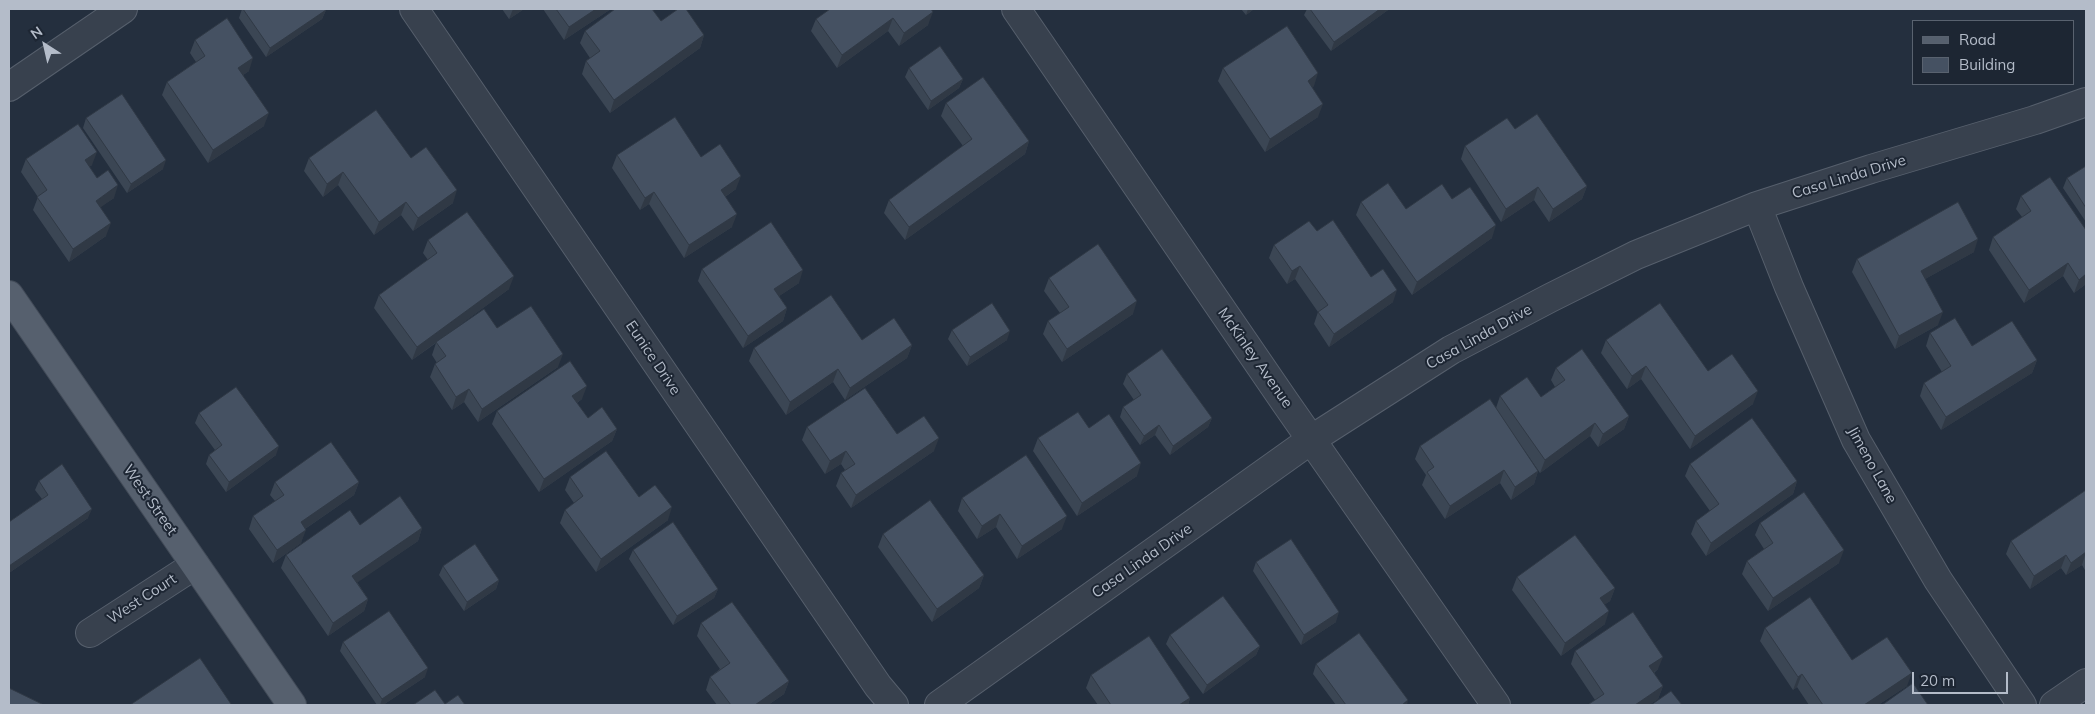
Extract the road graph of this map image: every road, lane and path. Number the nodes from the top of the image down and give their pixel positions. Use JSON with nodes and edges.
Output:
{"nodes":[{"id":1,"x":123,"y":9,"type":"edge"},
{"id":2,"x":414,"y":9,"type":"edge"},
{"id":3,"x":1016,"y":9,"type":"edge"},
{"id":4,"x":9,"y":87,"type":"edge"},
{"id":5,"x":2086,"y":102,"type":"edge"},
{"id":6,"x":1757,"y":206,"type":"junction"},
{"id":7,"x":9,"y":296,"type":"edge"},
{"id":8,"x":1312,"y":439,"type":"junction"},
{"id":9,"x":195,"y":565,"type":"junction"},
{"id":10,"x":90,"y":633,"type":"dead end"},
{"id":11,"x":2086,"y":683,"type":"edge"},
{"id":12,"x":292,"y":705,"type":"edge"},
{"id":13,"x":894,"y":705,"type":"edge"},
{"id":14,"x":939,"y":705,"type":"edge"},
{"id":15,"x":1496,"y":705,"type":"edge"},
{"id":16,"x":2022,"y":705,"type":"edge"},
{"id":17,"x":2054,"y":705,"type":"edge"}],
"edges":[{"from":1,"to":4,"type":"street"},
{"from":2,"to":13,"type":"street","name":"Eunice Drive"},
{"from":3,"to":8,"type":"street","name":"McKinley Avenue"},
{"from":5,"to":6,"type":"street","name":"Casa Linda Drive"},
{"from":6,"to":8,"type":"street","name":"Casa Linda Drive"},
{"from":6,"to":16,"type":"street","name":"Jimeno Lane"},
{"from":7,"to":9,"type":"main road","name":"West Street"},
{"from":8,"to":14,"type":"street","name":"Casa Linda Drive"},
{"from":8,"to":15,"type":"street","name":"McKinley Avenue"},
{"from":9,"to":10,"type":"street","name":"West Court"},
{"from":9,"to":12,"type":"main road","name":"West Street"},
{"from":11,"to":17,"type":"street"}]}
